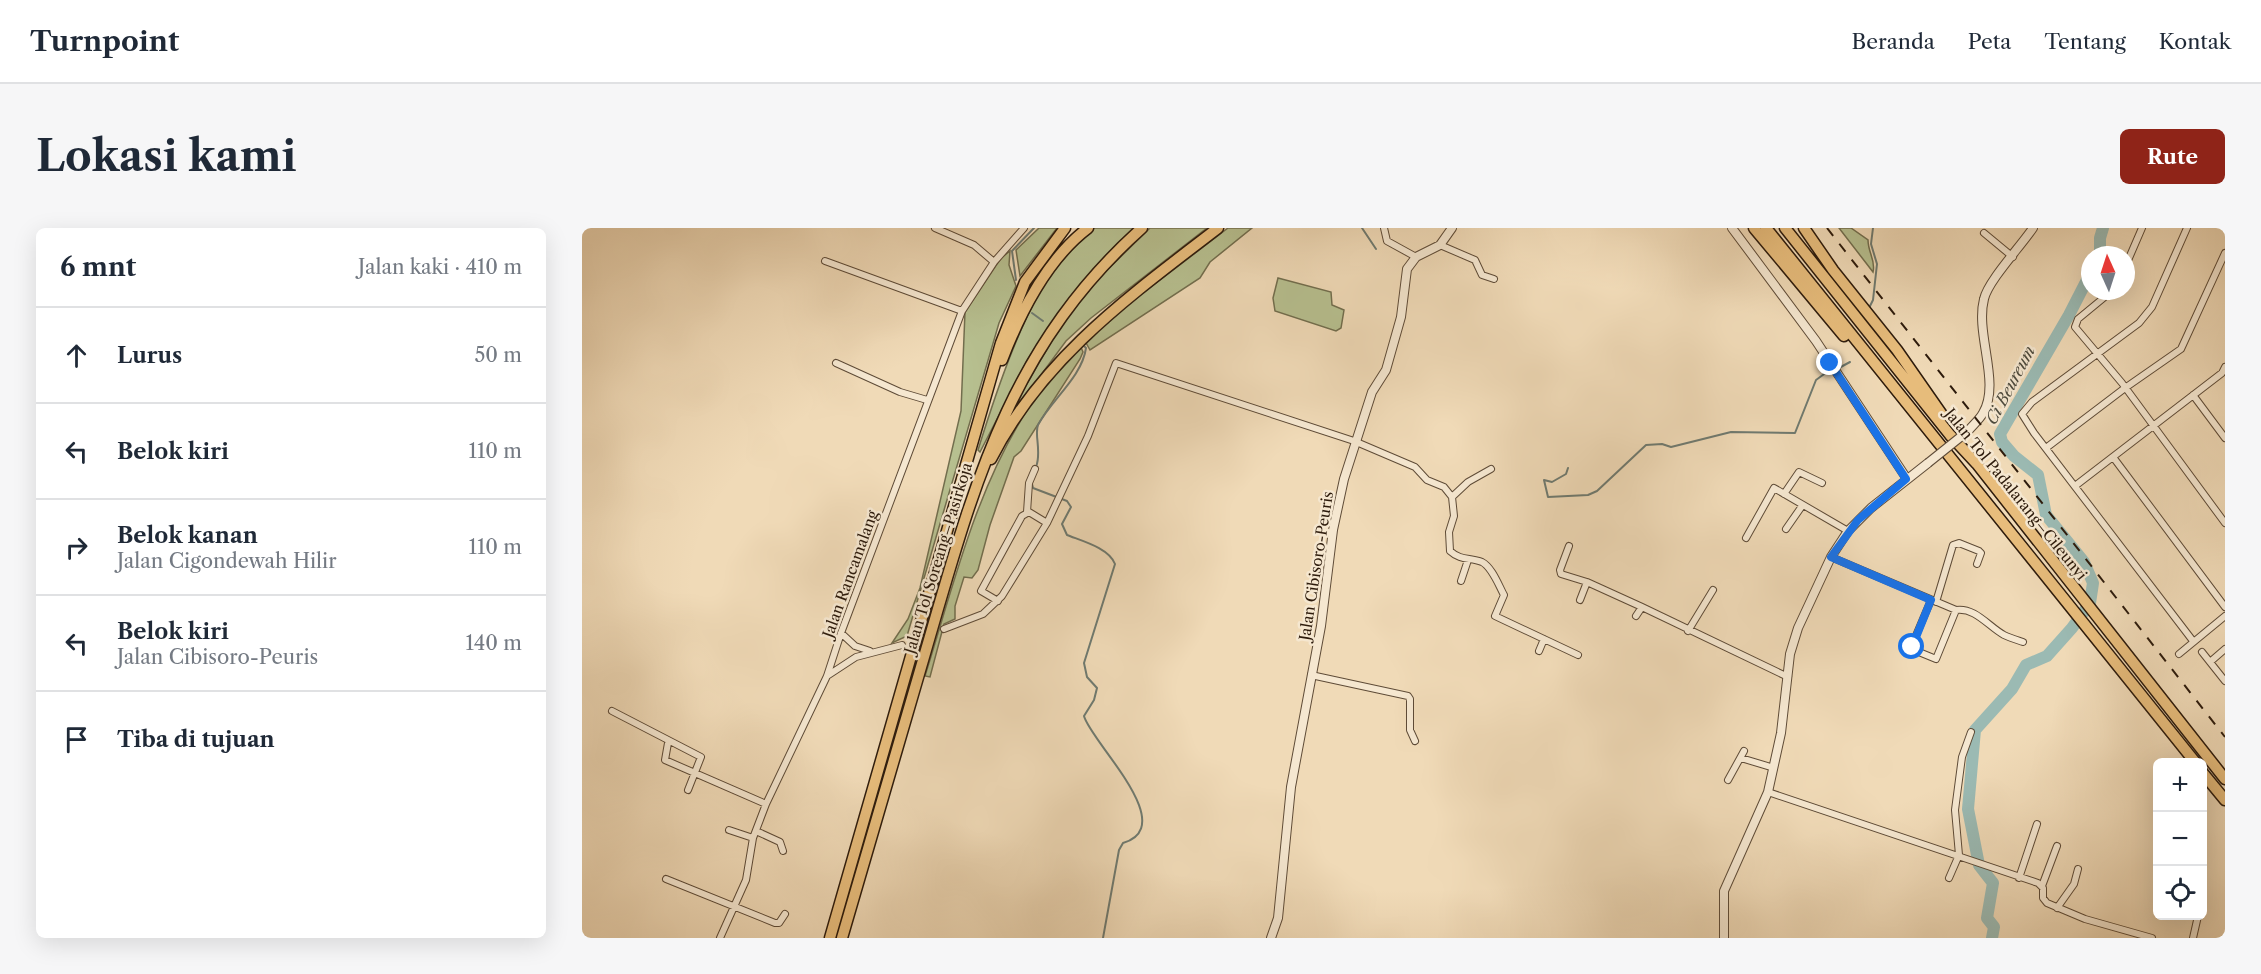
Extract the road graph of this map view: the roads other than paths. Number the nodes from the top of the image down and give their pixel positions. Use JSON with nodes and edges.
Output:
{"nodes":[{"id":1,"x":935,"y":228,"type":"edge"},
{"id":2,"x":1024,"y":228,"type":"edge"},
{"id":3,"x":1065,"y":228,"type":"edge"},
{"id":4,"x":1088,"y":228,"type":"edge"},
{"id":5,"x":1143,"y":228,"type":"edge"},
{"id":6,"x":1218,"y":228,"type":"edge"},
{"id":7,"x":1383,"y":228,"type":"edge"},
{"id":8,"x":1452,"y":228,"type":"edge"},
{"id":9,"x":1732,"y":228,"type":"edge"},
{"id":10,"x":1754,"y":228,"type":"edge"},
{"id":11,"x":1766,"y":228,"type":"edge"},
{"id":12,"x":1785,"y":228,"type":"edge"},
{"id":13,"x":1804,"y":228,"type":"edge"},
{"id":14,"x":2033,"y":228,"type":"edge"},
{"id":15,"x":2142,"y":228,"type":"edge"},
{"id":16,"x":2187,"y":228,"type":"edge"},
{"id":17,"x":1984,"y":233,"type":"dead end"},
{"id":18,"x":1440,"y":245,"type":"junction"},
{"id":19,"x":2134,"y":246,"type":"edge"},
{"id":20,"x":2225,"y":253,"type":"edge"},
{"id":21,"x":1416,"y":257,"type":"junction"},
{"id":22,"x":2013,"y":257,"type":"junction"},
{"id":23,"x":825,"y":261,"type":"dead end"},
{"id":24,"x":994,"y":262,"type":"junction"},
{"id":25,"x":1494,"y":279,"type":"dead end"},
{"id":26,"x":2102,"y":300,"type":"edge"},
{"id":27,"x":962,"y":311,"type":"junction"},
{"id":28,"x":2097,"y":354,"type":"junction"},
{"id":29,"x":836,"y":363,"type":"dead end"},
{"id":30,"x":2224,"y":372,"type":"edge"},
{"id":31,"x":2125,"y":388,"type":"junction"},
{"id":32,"x":2193,"y":395,"type":"junction"},
{"id":33,"x":927,"y":400,"type":"junction"},
{"id":34,"x":1908,"y":404,"type":"junction"},
{"id":35,"x":2153,"y":425,"type":"junction"},
{"id":36,"x":2225,"y":438,"type":"edge"},
{"id":37,"x":1354,"y":441,"type":"junction"},
{"id":38,"x":973,"y":442,"type":"junction"},
{"id":39,"x":2046,"y":448,"type":"junction"},
{"id":40,"x":2113,"y":457,"type":"junction"},
{"id":41,"x":1977,"y":464,"type":"junction"},
{"id":42,"x":1035,"y":469,"type":"dead end"},
{"id":43,"x":1491,"y":469,"type":"dead end"},
{"id":44,"x":1906,"y":479,"type":"junction"},
{"id":45,"x":1822,"y":483,"type":"dead end"},
{"id":46,"x":2075,"y":486,"type":"junction"},
{"id":47,"x":1784,"y":494,"type":"junction"},
{"id":48,"x":1452,"y":497,"type":"junction"},
{"id":49,"x":1802,"y":506,"type":"junction"},
{"id":50,"x":1028,"y":512,"type":"junction"},
{"id":51,"x":964,"y":519,"type":"junction"},
{"id":52,"x":1047,"y":522,"type":"junction"},
{"id":53,"x":2225,"y":523,"type":"edge"},
{"id":54,"x":1786,"y":529,"type":"dead end"},
{"id":55,"x":1848,"y":531,"type":"junction"},
{"id":56,"x":1746,"y":538,"type":"dead end"},
{"id":57,"x":1569,"y":546,"type":"dead end"},
{"id":58,"x":1831,"y":557,"type":"junction"},
{"id":59,"x":1468,"y":561,"type":"junction"},
{"id":60,"x":1977,"y":564,"type":"dead end"},
{"id":61,"x":1461,"y":581,"type":"dead end"},
{"id":62,"x":1587,"y":582,"type":"junction"},
{"id":63,"x":1713,"y":590,"type":"dead end"},
{"id":64,"x":1580,"y":600,"type":"dead end"},
{"id":65,"x":999,"y":601,"type":"junction"},
{"id":66,"x":1933,"y":601,"type":"junction"},
{"id":67,"x":1642,"y":607,"type":"junction"},
{"id":68,"x":2225,"y":607,"type":"edge"},
{"id":69,"x":1956,"y":610,"type":"junction"},
{"id":70,"x":1635,"y":616,"type":"dead end"},
{"id":71,"x":2225,"y":616,"type":"edge"},
{"id":72,"x":944,"y":629,"type":"dead end"},
{"id":73,"x":1688,"y":631,"type":"junction"},
{"id":74,"x":841,"y":633,"type":"junction"},
{"id":75,"x":1544,"y":639,"type":"junction"},
{"id":76,"x":2193,"y":641,"type":"junction"},
{"id":77,"x":2023,"y":642,"type":"dead end"},
{"id":78,"x":902,"y":645,"type":"dead end"},
{"id":79,"x":2225,"y":650,"type":"edge"},
{"id":80,"x":1539,"y":651,"type":"dead end"},
{"id":81,"x":871,"y":652,"type":"junction"},
{"id":82,"x":2202,"y":652,"type":"dead end"},
{"id":83,"x":2179,"y":654,"type":"dead end"},
{"id":84,"x":1578,"y":655,"type":"dead end"},
{"id":85,"x":2210,"y":662,"type":"junction"},
{"id":86,"x":1311,"y":675,"type":"junction"},
{"id":87,"x":827,"y":676,"type":"junction"},
{"id":88,"x":1788,"y":677,"type":"junction"},
{"id":89,"x":2225,"y":681,"type":"edge"},
{"id":90,"x":612,"y":711,"type":"dead end"},
{"id":91,"x":1971,"y":732,"type":"dead end"},
{"id":92,"x":1415,"y":741,"type":"dead end"},
{"id":93,"x":668,"y":742,"type":"junction"},
{"id":94,"x":2192,"y":758,"type":"edge"},
{"id":95,"x":1774,"y":768,"type":"junction"},
{"id":96,"x":695,"y":771,"type":"junction"},
{"id":97,"x":2207,"y":778,"type":"edge"},
{"id":98,"x":2225,"y":779,"type":"edge"},
{"id":99,"x":1728,"y":780,"type":"dead end"},
{"id":100,"x":688,"y":790,"type":"dead end"},
{"id":101,"x":1768,"y":792,"type":"junction"},
{"id":102,"x":2225,"y":800,"type":"edge"},
{"id":103,"x":766,"y":804,"type":"junction"},
{"id":104,"x":2037,"y":824,"type":"dead end"},
{"id":105,"x":729,"y":830,"type":"dead end"},
{"id":106,"x":762,"y":834,"type":"junction"},
{"id":107,"x":753,"y":838,"type":"junction"},
{"id":108,"x":2057,"y":846,"type":"dead end"},
{"id":109,"x":783,"y":851,"type":"dead end"},
{"id":110,"x":1959,"y":855,"type":"junction"},
{"id":111,"x":2078,"y":869,"type":"dead end"},
{"id":112,"x":1949,"y":878,"type":"dead end"},
{"id":113,"x":2019,"y":878,"type":"junction"},
{"id":114,"x":666,"y":879,"type":"dead end"},
{"id":115,"x":2042,"y":886,"type":"junction"},
{"id":116,"x":736,"y":907,"type":"junction"},
{"id":117,"x":2057,"y":908,"type":"junction"},
{"id":118,"x":785,"y":914,"type":"dead end"},
{"id":119,"x":2197,"y":920,"type":"edge"},
{"id":120,"x":720,"y":938,"type":"edge"},
{"id":121,"x":830,"y":938,"type":"edge"},
{"id":122,"x":842,"y":938,"type":"edge"},
{"id":123,"x":1271,"y":938,"type":"edge"},
{"id":124,"x":1724,"y":938,"type":"edge"},
{"id":125,"x":2152,"y":938,"type":"edge"},
{"id":126,"x":2193,"y":938,"type":"edge"}],
"edges":[{"from":1,"to":24,"type":"street"},
{"from":2,"to":24,"type":"street","name":"Jalan Rancamalang"},
{"from":3,"to":38,"type":"highway","name":"Jalan Tol Soreang–Pasirkoja"},
{"from":4,"to":38,"type":"highway"},
{"from":5,"to":51,"type":"highway","name":"Jalan Tol Soreang–Pasirkoja"},
{"from":6,"to":51,"type":"highway"},
{"from":7,"to":21,"type":"street"},
{"from":8,"to":18,"type":"street"},
{"from":9,"to":44,"type":"street"},
{"from":10,"to":34,"type":"highway"},
{"from":11,"to":34,"type":"highway","name":"Jalan Tol Padalarang–Cileunyi"},
{"from":12,"to":41,"type":"highway","name":"Jalan Tol Padalarang–Cileunyi"},
{"from":13,"to":41,"type":"highway"},
{"from":14,"to":22,"type":"street"},
{"from":15,"to":19,"type":"street"},
{"from":16,"to":28,"type":"street"},
{"from":17,"to":22,"type":"street"},
{"from":18,"to":21,"type":"street"},
{"from":18,"to":25,"type":"street"},
{"from":20,"to":31,"type":"street"},
{"from":21,"to":37,"type":"street","name":"Jalan Cibisoro-Peuris"},
{"from":22,"to":44,"type":"street","bridge":true},
{"from":23,"to":27,"type":"street"},
{"from":24,"to":27,"type":"street","name":"Jalan Rancamalang"},
{"from":26,"to":28,"type":"street"},
{"from":27,"to":33,"type":"street","name":"Jalan Rancamalang"},
{"from":28,"to":31,"type":"street"},
{"from":28,"to":39,"type":"street"},
{"from":29,"to":33,"type":"street"},
{"from":30,"to":32,"type":"street"},
{"from":31,"to":35,"type":"street"},
{"from":31,"to":39,"type":"street"},
{"from":32,"to":35,"type":"street"},
{"from":32,"to":36,"type":"street"},
{"from":33,"to":74,"type":"street","name":"Jalan Rancamalang"},
{"from":34,"to":94,"type":"highway","name":"Jalan Tol Padalarang–Cileunyi"},
{"from":35,"to":40,"type":"street"},
{"from":35,"to":53,"type":"street"},
{"from":37,"to":48,"type":"street"},
{"from":37,"to":52,"type":"street"},
{"from":37,"to":86,"type":"street","name":"Jalan Cibisoro-Peuris"},
{"from":38,"to":121,"type":"highway","name":"Jalan Tol Soreang–Pasirkoja"},
{"from":39,"to":46,"type":"street"},
{"from":40,"to":46,"type":"street"},
{"from":40,"to":68,"type":"street"},
{"from":41,"to":98,"type":"highway","name":"Jalan Tol Padalarang–Cileunyi"},
{"from":42,"to":50,"type":"street"},
{"from":43,"to":48,"type":"street"},
{"from":44,"to":55,"type":"street"},
{"from":45,"to":47,"type":"street"},
{"from":46,"to":76,"type":"street"},
{"from":47,"to":49,"type":"street"},
{"from":47,"to":56,"type":"street"},
{"from":48,"to":59,"type":"street"},
{"from":49,"to":54,"type":"street"},
{"from":49,"to":55,"type":"street"},
{"from":50,"to":52,"type":"street"},
{"from":50,"to":65,"type":"street"},
{"from":51,"to":122,"type":"highway","name":"Jalan Tol Soreang–Pasirkoja"},
{"from":52,"to":65,"type":"street"},
{"from":55,"to":58,"type":"street"},
{"from":57,"to":62,"type":"street"},
{"from":58,"to":66,"type":"street"},
{"from":58,"to":88,"type":"street"},
{"from":59,"to":61,"type":"street"},
{"from":59,"to":75,"type":"street"},
{"from":60,"to":66,"type":"street"},
{"from":62,"to":64,"type":"street"},
{"from":62,"to":67,"type":"street"},
{"from":63,"to":73,"type":"street"},
{"from":65,"to":72,"type":"street"},
{"from":66,"to":69,"type":"street"},
{"from":66,"to":69,"type":"street"},
{"from":67,"to":70,"type":"street"},
{"from":67,"to":73,"type":"street"},
{"from":69,"to":77,"type":"street"},
{"from":71,"to":76,"type":"street"},
{"from":73,"to":88,"type":"street"},
{"from":74,"to":81,"type":"street"},
{"from":74,"to":87,"type":"street","name":"Jalan Rancamalang"},
{"from":75,"to":80,"type":"street"},
{"from":75,"to":84,"type":"street"},
{"from":76,"to":83,"type":"street"},
{"from":78,"to":81,"type":"street"},
{"from":79,"to":85,"type":"street"},
{"from":81,"to":87,"type":"street"},
{"from":82,"to":85,"type":"street"},
{"from":85,"to":89,"type":"street"},
{"from":86,"to":92,"type":"street"},
{"from":86,"to":123,"type":"street","name":"Jalan Cibisoro-Peuris"},
{"from":87,"to":103,"type":"street","name":"Jalan Rancamalang"},
{"from":88,"to":95,"type":"street"},
{"from":90,"to":93,"type":"street"},
{"from":91,"to":110,"type":"street"},
{"from":93,"to":96,"type":"street"},
{"from":93,"to":96,"type":"street"},
{"from":95,"to":99,"type":"street"},
{"from":95,"to":101,"type":"street"},
{"from":96,"to":100,"type":"street"},
{"from":96,"to":103,"type":"street"},
{"from":97,"to":102,"type":"highway"},
{"from":101,"to":110,"type":"street"},
{"from":101,"to":124,"type":"street"},
{"from":103,"to":106,"type":"street","name":"Jalan Rancamalang"},
{"from":104,"to":113,"type":"street"},
{"from":105,"to":107,"type":"street"},
{"from":106,"to":107,"type":"street","name":"Jalan Rancamalang"},
{"from":106,"to":109,"type":"street"},
{"from":107,"to":116,"type":"street","name":"Jalan Rancamalang"},
{"from":108,"to":115,"type":"street"},
{"from":110,"to":112,"type":"street"},
{"from":110,"to":113,"type":"street"},
{"from":111,"to":117,"type":"street"},
{"from":113,"to":115,"type":"street"},
{"from":114,"to":116,"type":"street"},
{"from":115,"to":117,"type":"street"},
{"from":116,"to":118,"type":"street"},
{"from":116,"to":120,"type":"street","name":"Jalan Rancamalang"},
{"from":117,"to":125,"type":"street"},
{"from":119,"to":126,"type":"street"}]}
